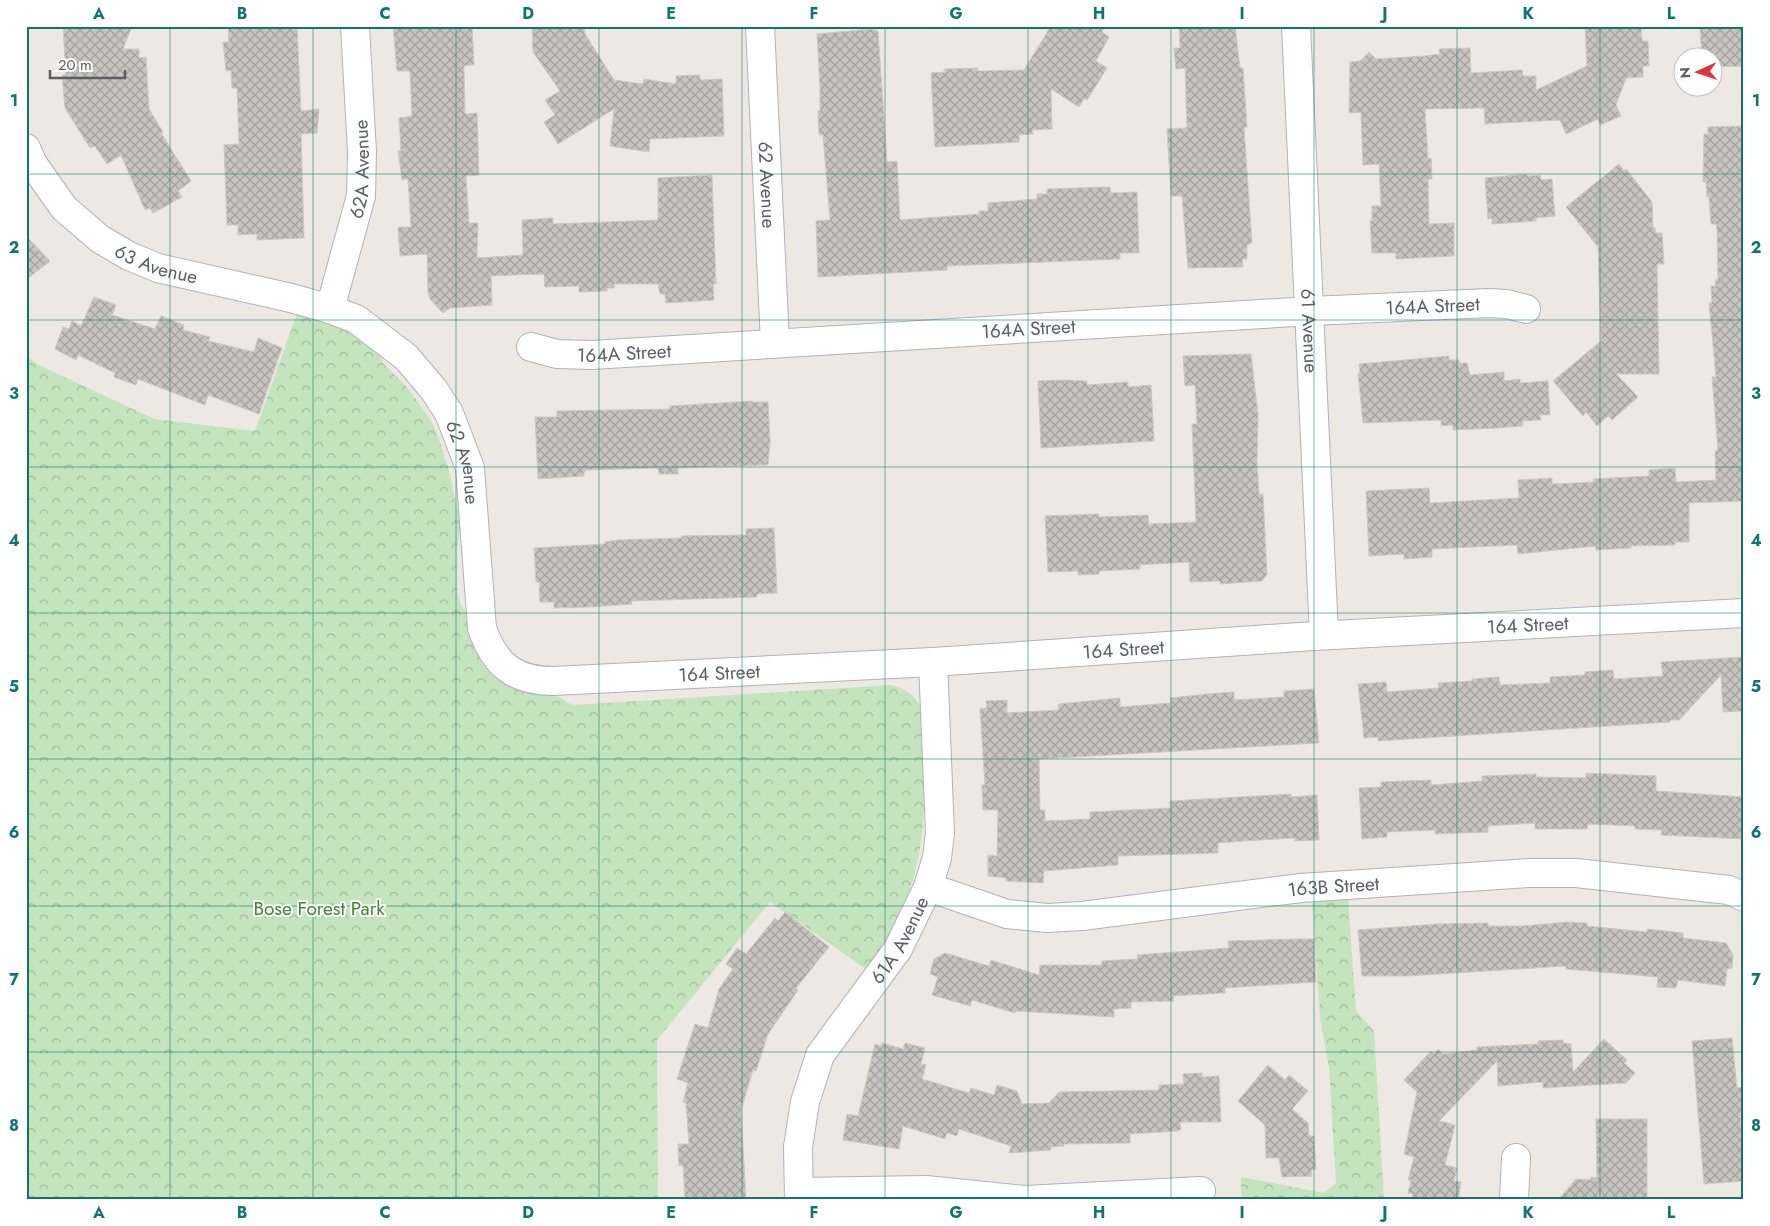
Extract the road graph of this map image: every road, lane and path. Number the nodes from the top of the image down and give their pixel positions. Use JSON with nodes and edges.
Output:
{"nodes":[{"id":1,"x":355,"y":26,"type":"edge"},
{"id":2,"x":760,"y":26,"type":"edge"},
{"id":3,"x":1296,"y":26,"type":"edge"},
{"id":4,"x":26,"y":148,"type":"edge"},
{"id":5,"x":330,"y":309,"type":"junction"},
{"id":6,"x":1526,"y":309,"type":"dead end"},
{"id":7,"x":1310,"y":311,"type":"junction"},
{"id":8,"x":775,"y":343,"type":"junction"},
{"id":9,"x":531,"y":347,"type":"dead end"},
{"id":10,"x":1744,"y":613,"type":"edge"},
{"id":11,"x":1324,"y":635,"type":"junction"},
{"id":12,"x":933,"y":662,"type":"junction"},
{"id":13,"x":505,"y":667,"type":"joint"},
{"id":14,"x":928,"y":887,"type":"junction"},
{"id":15,"x":1744,"y":897,"type":"edge"},
{"id":16,"x":1516,"y":1158,"type":"dead end"},
{"id":17,"x":1200,"y":1190,"type":"dead end"},
{"id":18,"x":799,"y":1196,"type":"edge"},
{"id":19,"x":1514,"y":1200,"type":"edge"}],
"edges":[{"from":1,"to":5,"type":"street","name":"62A Avenue"},
{"from":2,"to":8,"type":"street","name":"62 Avenue"},
{"from":3,"to":7,"type":"street","name":"61 Avenue"},
{"from":4,"to":5,"type":"street","name":"63 Avenue"},
{"from":5,"to":13,"type":"street","name":"62 Avenue"},
{"from":6,"to":7,"type":"street","name":"164A Street"},
{"from":7,"to":8,"type":"street","name":"164A Street"},
{"from":7,"to":11,"type":"street","name":"61 Avenue"},
{"from":8,"to":9,"type":"street","name":"164A Street"},
{"from":10,"to":11,"type":"street","name":"164 Street"},
{"from":11,"to":12,"type":"street","name":"164 Street"},
{"from":12,"to":13,"type":"street","name":"164 Street"},
{"from":12,"to":14,"type":"street","name":"61A Avenue"},
{"from":14,"to":15,"type":"street","name":"163B Street"},
{"from":14,"to":18,"type":"street","name":"61A Avenue"},
{"from":16,"to":19,"type":"street"},
{"from":17,"to":18,"type":"street"}]}
